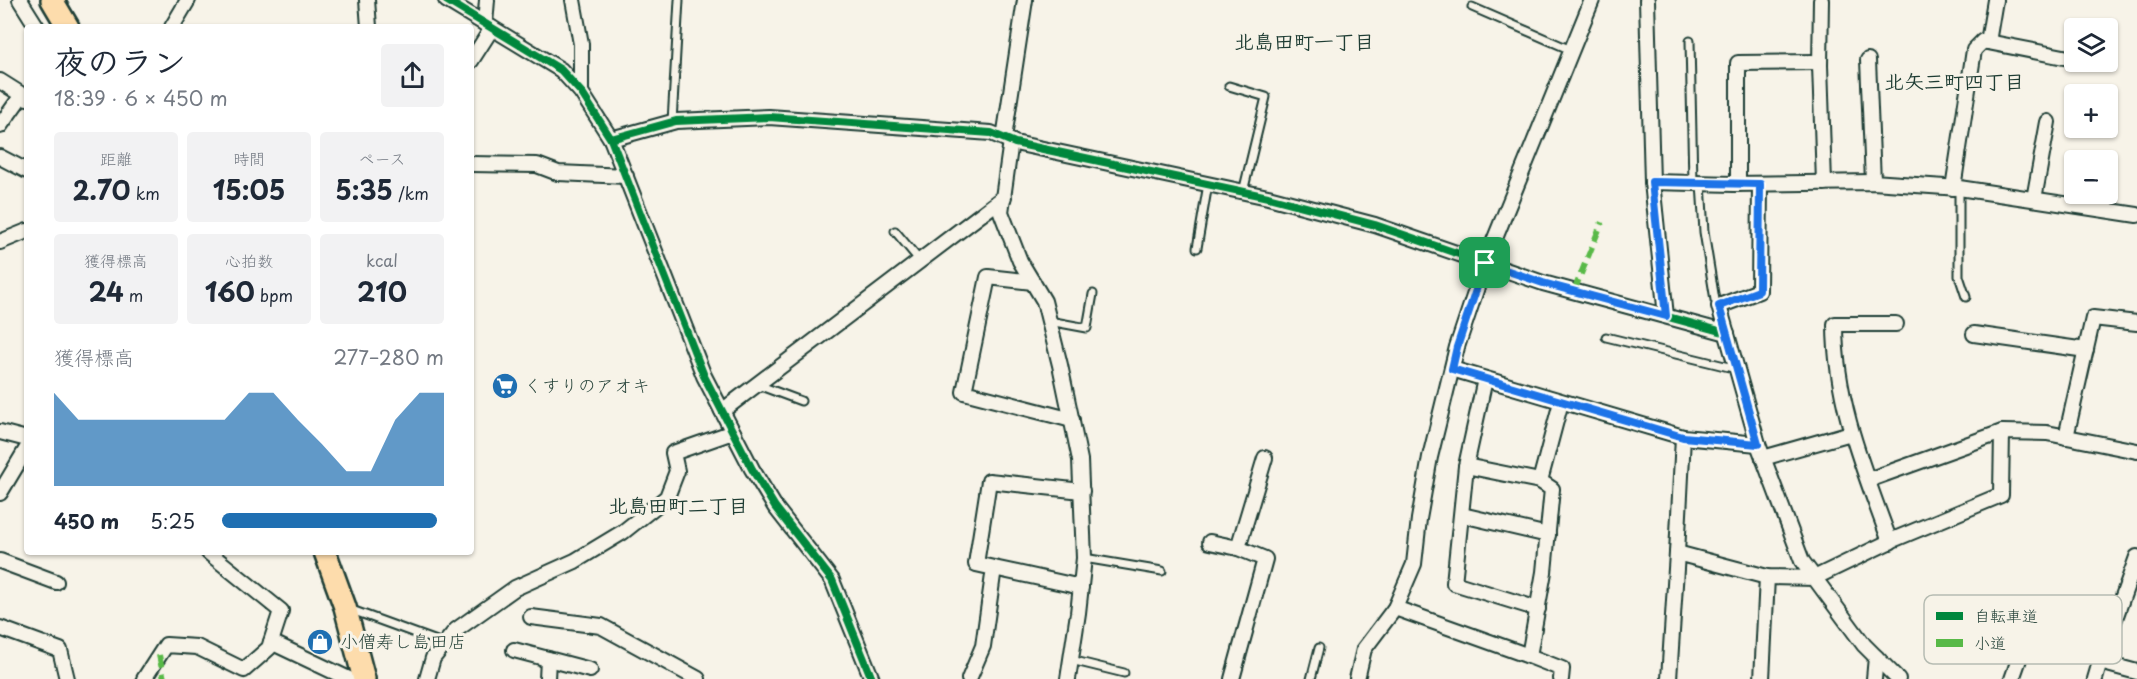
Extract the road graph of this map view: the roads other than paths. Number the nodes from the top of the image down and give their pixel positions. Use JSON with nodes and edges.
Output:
{"nodes":[{"id":1,"x":20,"y":0,"type":"edge"},
{"id":2,"x":52,"y":0,"type":"edge"},
{"id":3,"x":188,"y":0,"type":"edge"},
{"id":4,"x":367,"y":0,"type":"edge"},
{"id":5,"x":446,"y":0,"type":"edge"},
{"id":6,"x":487,"y":0,"type":"edge"},
{"id":7,"x":573,"y":0,"type":"edge"},
{"id":8,"x":679,"y":0,"type":"edge"},
{"id":9,"x":1025,"y":0,"type":"edge"},
{"id":10,"x":1592,"y":0,"type":"edge"},
{"id":11,"x":1647,"y":0,"type":"edge"},
{"id":12,"x":1821,"y":0,"type":"edge"},
{"id":13,"x":1995,"y":0,"type":"edge"},
{"id":14,"x":1472,"y":7,"type":"dead end"},
{"id":15,"x":35,"y":24,"type":"edge"},
{"id":16,"x":66,"y":24,"type":"edge"},
{"id":17,"x":174,"y":24,"type":"edge"},
{"id":18,"x":369,"y":24,"type":"edge"},
{"id":19,"x":488,"y":26,"type":"junction"},
{"id":20,"x":1690,"y":41,"type":"dead end"},
{"id":21,"x":1988,"y":42,"type":"junction"},
{"id":22,"x":1571,"y":50,"type":"junction"},
{"id":23,"x":474,"y":55,"type":"edge"},
{"id":24,"x":2064,"y":57,"type":"edge"},
{"id":25,"x":1868,"y":60,"type":"dead end"},
{"id":26,"x":1820,"y":62,"type":"junction"},
{"id":27,"x":0,"y":81,"type":"edge"},
{"id":28,"x":1229,"y":86,"type":"dead end"},
{"id":29,"x":581,"y":92,"type":"junction"},
{"id":30,"x":24,"y":96,"type":"edge"},
{"id":31,"x":672,"y":122,"type":"junction"},
{"id":32,"x":2048,"y":122,"type":"dead end"},
{"id":33,"x":0,"y":126,"type":"edge"},
{"id":34,"x":611,"y":139,"type":"junction"},
{"id":35,"x":1008,"y":140,"type":"junction"},
{"id":36,"x":0,"y":157,"type":"edge"},
{"id":37,"x":474,"y":164,"type":"edge"},
{"id":38,"x":24,"y":169,"type":"edge"},
{"id":39,"x":626,"y":176,"type":"junction"},
{"id":40,"x":1652,"y":182,"type":"junction"},
{"id":41,"x":1873,"y":182,"type":"junction"},
{"id":42,"x":1697,"y":183,"type":"junction"},
{"id":43,"x":1824,"y":183,"type":"junction"},
{"id":44,"x":1209,"y":184,"type":"junction"},
{"id":45,"x":1738,"y":184,"type":"junction"},
{"id":46,"x":1760,"y":184,"type":"junction"},
{"id":47,"x":1956,"y":188,"type":"junction"},
{"id":48,"x":1243,"y":192,"type":"junction"},
{"id":49,"x":1004,"y":197,"type":"junction"},
{"id":50,"x":2034,"y":200,"type":"junction"},
{"id":51,"x":2137,"y":215,"type":"edge"},
{"id":52,"x":895,"y":231,"type":"dead end"},
{"id":53,"x":24,"y":232,"type":"edge"},
{"id":54,"x":0,"y":242,"type":"edge"},
{"id":55,"x":1197,"y":248,"type":"dead end"},
{"id":56,"x":920,"y":261,"type":"junction"},
{"id":57,"x":1485,"y":263,"type":"junction"},
{"id":58,"x":1033,"y":282,"type":"junction"},
{"id":59,"x":1093,"y":294,"type":"dead end"},
{"id":60,"x":1966,"y":297,"type":"dead end"},
{"id":61,"x":1719,"y":306,"type":"junction"},
{"id":62,"x":1666,"y":316,"type":"junction"},
{"id":63,"x":1049,"y":321,"type":"junction"},
{"id":64,"x":2137,"y":323,"type":"edge"},
{"id":65,"x":1896,"y":324,"type":"dead end"},
{"id":66,"x":1727,"y":333,"type":"junction"},
{"id":67,"x":1974,"y":334,"type":"dead end"},
{"id":68,"x":1605,"y":337,"type":"dead end"},
{"id":69,"x":2086,"y":350,"type":"junction"},
{"id":70,"x":1452,"y":369,"type":"junction"},
{"id":71,"x":1737,"y":369,"type":"junction"},
{"id":72,"x":1485,"y":379,"type":"junction"},
{"id":73,"x":757,"y":384,"type":"junction"},
{"id":74,"x":801,"y":401,"type":"dead end"},
{"id":75,"x":1561,"y":402,"type":"junction"},
{"id":76,"x":722,"y":411,"type":"junction"},
{"id":77,"x":1071,"y":420,"type":"junction"},
{"id":78,"x":0,"y":432,"type":"edge"},
{"id":79,"x":733,"y":432,"type":"junction"},
{"id":80,"x":2002,"y":432,"type":"junction"},
{"id":81,"x":1851,"y":433,"type":"junction"},
{"id":82,"x":1683,"y":437,"type":"junction"},
{"id":83,"x":2066,"y":437,"type":"junction"},
{"id":84,"x":24,"y":438,"type":"edge"},
{"id":85,"x":1758,"y":444,"type":"junction"},
{"id":86,"x":2137,"y":451,"type":"edge"},
{"id":87,"x":24,"y":453,"type":"edge"},
{"id":88,"x":1265,"y":458,"type":"dead end"},
{"id":89,"x":1763,"y":458,"type":"junction"},
{"id":90,"x":1466,"y":466,"type":"junction"},
{"id":91,"x":1868,"y":480,"type":"junction"},
{"id":92,"x":1540,"y":481,"type":"junction"},
{"id":93,"x":1082,"y":491,"type":"junction"},
{"id":94,"x":0,"y":494,"type":"edge"},
{"id":95,"x":1462,"y":515,"type":"junction"},
{"id":96,"x":1548,"y":535,"type":"junction"},
{"id":97,"x":1210,"y":542,"type":"dead end"},
{"id":98,"x":1890,"y":542,"type":"junction"},
{"id":99,"x":1238,"y":548,"type":"junction"},
{"id":100,"x":1677,"y":553,"type":"junction"},
{"id":101,"x":212,"y":555,"type":"edge"},
{"id":102,"x":326,"y":555,"type":"edge"},
{"id":103,"x":2137,"y":557,"type":"edge"},
{"id":104,"x":1084,"y":558,"type":"junction"},
{"id":105,"x":0,"y":561,"type":"edge"},
{"id":106,"x":994,"y":568,"type":"junction"},
{"id":107,"x":1162,"y":571,"type":"dead end"},
{"id":108,"x":1767,"y":577,"type":"junction"},
{"id":109,"x":1814,"y":578,"type":"junction"},
{"id":110,"x":56,"y":582,"type":"dead end"},
{"id":111,"x":1081,"y":587,"type":"junction"},
{"id":112,"x":2122,"y":600,"type":"edge"},
{"id":113,"x":345,"y":607,"type":"junction"},
{"id":114,"x":1395,"y":608,"type":"junction"},
{"id":115,"x":1538,"y":609,"type":"junction"},
{"id":116,"x":531,"y":617,"type":"dead end"},
{"id":117,"x":0,"y":628,"type":"edge"},
{"id":118,"x":271,"y":642,"type":"junction"},
{"id":119,"x":445,"y":644,"type":"junction"},
{"id":120,"x":1319,"y":648,"type":"dead end"},
{"id":121,"x":514,"y":650,"type":"dead end"},
{"id":122,"x":1529,"y":656,"type":"junction"},
{"id":123,"x":1876,"y":657,"type":"junction"},
{"id":124,"x":548,"y":659,"type":"junction"},
{"id":125,"x":1071,"y":660,"type":"junction"},
{"id":126,"x":2099,"y":664,"type":"edge"},
{"id":127,"x":2107,"y":664,"type":"edge"},
{"id":128,"x":590,"y":670,"type":"dead end"},
{"id":129,"x":2137,"y":672,"type":"edge"},
{"id":130,"x":1124,"y":673,"type":"dead end"},
{"id":131,"x":67,"y":679,"type":"edge"},
{"id":132,"x":144,"y":679,"type":"edge"},
{"id":133,"x":349,"y":679,"type":"edge"},
{"id":134,"x":364,"y":679,"type":"edge"},
{"id":135,"x":427,"y":679,"type":"edge"},
{"id":136,"x":547,"y":679,"type":"edge"},
{"id":137,"x":698,"y":679,"type":"edge"},
{"id":138,"x":872,"y":679,"type":"edge"},
{"id":139,"x":969,"y":679,"type":"edge"},
{"id":140,"x":1068,"y":679,"type":"edge"},
{"id":141,"x":1232,"y":679,"type":"edge"},
{"id":142,"x":1311,"y":679,"type":"edge"},
{"id":143,"x":1357,"y":679,"type":"edge"},
{"id":144,"x":1561,"y":679,"type":"edge"},
{"id":145,"x":1669,"y":679,"type":"edge"},
{"id":146,"x":1762,"y":679,"type":"edge"},
{"id":147,"x":1874,"y":679,"type":"edge"},
{"id":148,"x":1899,"y":679,"type":"edge"},
{"id":149,"x":2095,"y":679,"type":"edge"}],
"edges":[{"from":1,"to":15,"type":"street"},
{"from":2,"to":16,"type":"main road"},
{"from":3,"to":17,"type":"street"},
{"from":4,"to":18,"type":"street"},
{"from":5,"to":19,"type":"street"},
{"from":6,"to":19,"type":"street"},
{"from":7,"to":29,"type":"street"},
{"from":8,"to":31,"type":"lane"},
{"from":9,"to":35,"type":"street"},
{"from":10,"to":22,"type":"street"},
{"from":11,"to":40,"type":"street"},
{"from":12,"to":26,"type":"street"},
{"from":13,"to":21,"type":"street"},
{"from":14,"to":22,"type":"lane"},
{"from":19,"to":23,"type":"street"},
{"from":19,"to":29,"type":"street"},
{"from":20,"to":42,"type":"lane"},
{"from":21,"to":24,"type":"street"},
{"from":21,"to":47,"type":"street"},
{"from":22,"to":57,"type":"street"},
{"from":25,"to":41,"type":"street"},
{"from":26,"to":43,"type":"street"},
{"from":26,"to":45,"type":"street"},
{"from":27,"to":30,"type":"street"},
{"from":28,"to":48,"type":"lane"},
{"from":29,"to":34,"type":"street"},
{"from":30,"to":33,"type":"street"},
{"from":31,"to":34,"type":"street"},
{"from":31,"to":35,"type":"street"},
{"from":32,"to":50,"type":"street"},
{"from":34,"to":39,"type":"street"},
{"from":35,"to":44,"type":"street"},
{"from":35,"to":49,"type":"street"},
{"from":36,"to":38,"type":"street"},
{"from":37,"to":39,"type":"street"},
{"from":39,"to":76,"type":"street"},
{"from":40,"to":42,"type":"street"},
{"from":40,"to":62,"type":"street"},
{"from":41,"to":43,"type":"street"},
{"from":41,"to":47,"type":"street"},
{"from":42,"to":45,"type":"street"},
{"from":42,"to":61,"type":"lane"},
{"from":43,"to":46,"type":"street"},
{"from":44,"to":48,"type":"street"},
{"from":44,"to":55,"type":"lane"},
{"from":45,"to":46,"type":"street"},
{"from":46,"to":61,"type":"street"},
{"from":47,"to":50,"type":"street"},
{"from":47,"to":60,"type":"lane"},
{"from":48,"to":57,"type":"street"},
{"from":49,"to":56,"type":"street"},
{"from":49,"to":58,"type":"street"},
{"from":50,"to":51,"type":"street"},
{"from":52,"to":56,"type":"lane"},
{"from":53,"to":54,"type":"street"},
{"from":56,"to":73,"type":"street"},
{"from":57,"to":62,"type":"street"},
{"from":57,"to":70,"type":"street"},
{"from":58,"to":63,"type":"street"},
{"from":58,"to":77,"type":"street"},
{"from":59,"to":63,"type":"lane"},
{"from":61,"to":66,"type":"street"},
{"from":62,"to":66,"type":"street"},
{"from":63,"to":77,"type":"street"},
{"from":64,"to":69,"type":"street"},
{"from":65,"to":81,"type":"street"},
{"from":66,"to":71,"type":"street"},
{"from":67,"to":69,"type":"street"},
{"from":68,"to":71,"type":"lane"},
{"from":69,"to":83,"type":"street"},
{"from":70,"to":72,"type":"street"},
{"from":70,"to":114,"type":"street"},
{"from":71,"to":85,"type":"street"},
{"from":72,"to":75,"type":"street"},
{"from":72,"to":90,"type":"street"},
{"from":73,"to":74,"type":"lane"},
{"from":73,"to":76,"type":"street"},
{"from":75,"to":82,"type":"street"},
{"from":75,"to":92,"type":"street"},
{"from":76,"to":79,"type":"street"},
{"from":77,"to":93,"type":"street"},
{"from":78,"to":84,"type":"street"},
{"from":79,"to":119,"type":"street"},
{"from":79,"to":138,"type":"street"},
{"from":80,"to":83,"type":"street"},
{"from":80,"to":91,"type":"street"},
{"from":80,"to":98,"type":"street"},
{"from":81,"to":89,"type":"street"},
{"from":81,"to":91,"type":"street"},
{"from":82,"to":85,"type":"street"},
{"from":82,"to":100,"type":"street"},
{"from":83,"to":86,"type":"street"},
{"from":85,"to":89,"type":"street"},
{"from":87,"to":94,"type":"street"},
{"from":88,"to":99,"type":"street"},
{"from":89,"to":109,"type":"street"},
{"from":90,"to":92,"type":"street"},
{"from":90,"to":95,"type":"street"},
{"from":91,"to":98,"type":"street"},
{"from":92,"to":96,"type":"street"},
{"from":93,"to":104,"type":"street"},
{"from":93,"to":106,"type":"street"},
{"from":95,"to":96,"type":"street"},
{"from":95,"to":115,"type":"street"},
{"from":96,"to":115,"type":"street"},
{"from":97,"to":99,"type":"street"},
{"from":98,"to":109,"type":"street"},
{"from":99,"to":141,"type":"street"},
{"from":100,"to":108,"type":"street"},
{"from":100,"to":145,"type":"street"},
{"from":101,"to":118,"type":"street"},
{"from":102,"to":113,"type":"main road"},
{"from":103,"to":112,"type":"street"},
{"from":104,"to":107,"type":"lane"},
{"from":104,"to":111,"type":"street"},
{"from":105,"to":110,"type":"street"},
{"from":106,"to":111,"type":"street"},
{"from":106,"to":139,"type":"street"},
{"from":108,"to":109,"type":"street"},
{"from":108,"to":146,"type":"street"},
{"from":109,"to":123,"type":"street"},
{"from":111,"to":125,"type":"street"},
{"from":113,"to":119,"type":"lane"},
{"from":113,"to":134,"type":"main road"},
{"from":114,"to":122,"type":"street"},
{"from":114,"to":143,"type":"street"},
{"from":115,"to":122,"type":"street"},
{"from":116,"to":137,"type":"street"},
{"from":117,"to":131,"type":"street"},
{"from":118,"to":132,"type":"street"},
{"from":118,"to":133,"type":"street"},
{"from":119,"to":135,"type":"street"},
{"from":120,"to":142,"type":"lane"},
{"from":121,"to":124,"type":"street"},
{"from":122,"to":144,"type":"street"},
{"from":123,"to":147,"type":"street"},
{"from":123,"to":148,"type":"street"},
{"from":124,"to":128,"type":"street"},
{"from":124,"to":136,"type":"street"},
{"from":125,"to":130,"type":"lane"},
{"from":125,"to":140,"type":"street"},
{"from":126,"to":149,"type":"street"},
{"from":127,"to":129,"type":"street"}]}
